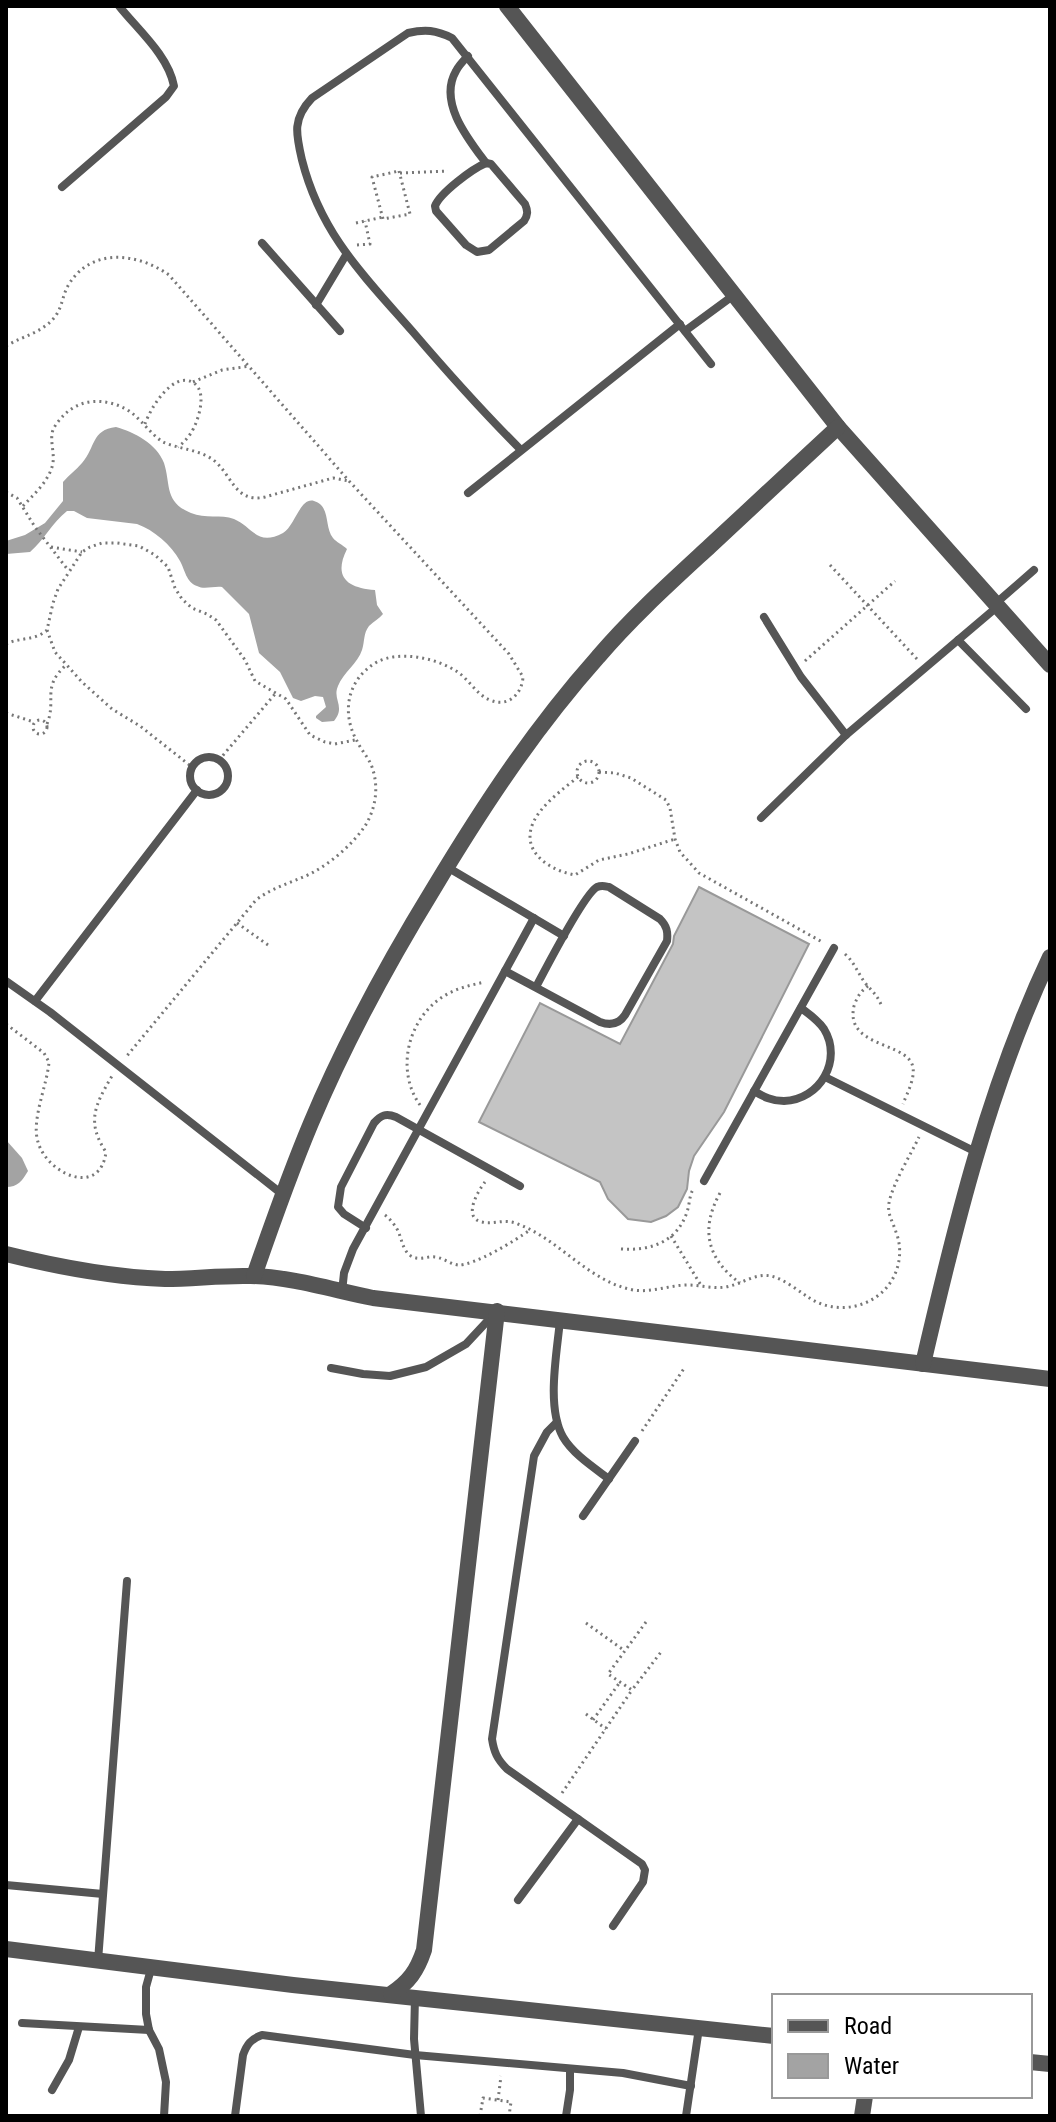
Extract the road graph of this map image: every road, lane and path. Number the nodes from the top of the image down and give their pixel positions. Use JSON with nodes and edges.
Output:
{"nodes":[{"id":1,"x":119,"y":6,"type":"edge"},
{"id":2,"x":507,"y":6,"type":"edge"},
{"id":3,"x":468,"y":56,"type":"junction"},
{"id":4,"x":486,"y":163,"type":"junction"},
{"id":5,"x":400,"y":173,"type":"junction"},
{"id":6,"x":467,"y":175,"type":"junction"},
{"id":7,"x":62,"y":187,"type":"dead end"},
{"id":8,"x":383,"y":217,"type":"junction"},
{"id":9,"x":365,"y":221,"type":"junction"},
{"id":10,"x":356,"y":223,"type":"dead end"},
{"id":11,"x":262,"y":243,"type":"dead end"},
{"id":12,"x":344,"y":251,"type":"junction"},
{"id":13,"x":735,"y":295,"type":"junction"},
{"id":14,"x":316,"y":305,"type":"junction"},
{"id":15,"x":683,"y":328,"type":"junction"},
{"id":16,"x":340,"y":331,"type":"dead end"},
{"id":17,"x":6,"y":346,"type":"edge"},
{"id":18,"x":711,"y":364,"type":"dead end"},
{"id":19,"x":250,"y":366,"type":"junction"},
{"id":20,"x":193,"y":382,"type":"junction"},
{"id":21,"x":145,"y":425,"type":"junction"},
{"id":22,"x":838,"y":427,"type":"junction"},
{"id":23,"x":178,"y":447,"type":"junction"},
{"id":24,"x":521,"y":450,"type":"junction"},
{"id":25,"x":349,"y":481,"type":"junction"},
{"id":26,"x":6,"y":492,"type":"edge"},
{"id":27,"x":468,"y":493,"type":"dead end"},
{"id":28,"x":23,"y":506,"type":"junction"},
{"id":29,"x":50,"y":547,"type":"junction"},
{"id":30,"x":82,"y":552,"type":"junction"},
{"id":31,"x":830,"y":565,"type":"dead end"},
{"id":32,"x":1034,"y":570,"type":"dead end"},
{"id":33,"x":69,"y":571,"type":"junction"},
{"id":34,"x":895,"y":581,"type":"dead end"},
{"id":35,"x":868,"y":605,"type":"junction"},
{"id":36,"x":996,"y":606,"type":"junction"},
{"id":37,"x":764,"y":617,"type":"dead end"},
{"id":38,"x":47,"y":630,"type":"junction"},
{"id":39,"x":958,"y":640,"type":"junction"},
{"id":40,"x":6,"y":644,"type":"edge"},
{"id":41,"x":66,"y":665,"type":"junction"},
{"id":42,"x":1050,"y":665,"type":"edge"},
{"id":43,"x":925,"y":668,"type":"junction"},
{"id":44,"x":796,"y":669,"type":"junction"},
{"id":45,"x":275,"y":694,"type":"junction"},
{"id":46,"x":1026,"y":709,"type":"dead end"},
{"id":47,"x":6,"y":713,"type":"edge"},
{"id":48,"x":34,"y":722,"type":"junction"},
{"id":49,"x":47,"y":724,"type":"junction"},
{"id":50,"x":846,"y":735,"type":"junction"},
{"id":51,"x":355,"y":740,"type":"junction"},
{"id":52,"x":219,"y":760,"type":"junction"},
{"id":53,"x":192,"y":767,"type":"junction"},
{"id":54,"x":599,"y":772,"type":"junction"},
{"id":55,"x":578,"y":777,"type":"junction"},
{"id":56,"x":197,"y":790,"type":"junction"},
{"id":57,"x":761,"y":818,"type":"dead end"},
{"id":58,"x":675,"y":839,"type":"junction"},
{"id":59,"x":447,"y":867,"type":"junction"},
{"id":60,"x":534,"y":918,"type":"junction"},
{"id":61,"x":237,"y":923,"type":"junction"},
{"id":62,"x":564,"y":936,"type":"junction"},
{"id":63,"x":268,"y":945,"type":"dead end"},
{"id":64,"x":834,"y":948,"type":"junction"},
{"id":65,"x":1050,"y":957,"type":"edge"},
{"id":66,"x":503,"y":975,"type":"junction"},
{"id":67,"x":6,"y":981,"type":"edge"},
{"id":68,"x":868,"y":986,"type":"junction"},
{"id":69,"x":536,"y":987,"type":"junction"},
{"id":70,"x":35,"y":1001,"type":"junction"},
{"id":71,"x":882,"y":1007,"type":"dead end"},
{"id":72,"x":801,"y":1008,"type":"junction"},
{"id":73,"x":6,"y":1024,"type":"edge"},
{"id":74,"x":118,"y":1065,"type":"junction"},
{"id":75,"x":825,"y":1077,"type":"junction"},
{"id":76,"x":754,"y":1091,"type":"junction"},
{"id":77,"x":899,"y":1114,"type":"junction"},
{"id":78,"x":427,"y":1116,"type":"junction"},
{"id":79,"x":924,"y":1126,"type":"junction"},
{"id":80,"x":419,"y":1130,"type":"junction"},
{"id":81,"x":976,"y":1152,"type":"junction"},
{"id":82,"x":494,"y":1171,"type":"junction"},
{"id":83,"x":704,"y":1181,"type":"joint"},
{"id":84,"x":520,"y":1186,"type":"dead end"},
{"id":85,"x":720,"y":1193,"type":"dead end"},
{"id":86,"x":282,"y":1194,"type":"junction"},
{"id":87,"x":377,"y":1206,"type":"junction"},
{"id":88,"x":366,"y":1228,"type":"junction"},
{"id":89,"x":530,"y":1230,"type":"junction"},
{"id":90,"x":671,"y":1236,"type":"junction"},
{"id":91,"x":621,"y":1249,"type":"dead end"},
{"id":92,"x":6,"y":1254,"type":"edge"},
{"id":93,"x":254,"y":1276,"type":"junction"},
{"id":94,"x":740,"y":1283,"type":"junction"},
{"id":95,"x":702,"y":1287,"type":"junction"},
{"id":96,"x":342,"y":1292,"type":"junction"},
{"id":97,"x":497,"y":1311,"type":"junction"},
{"id":98,"x":560,"y":1319,"type":"junction"},
{"id":99,"x":923,"y":1364,"type":"junction"},
{"id":100,"x":685,"y":1367,"type":"dead end"},
{"id":101,"x":331,"y":1368,"type":"dead end"},
{"id":102,"x":1050,"y":1379,"type":"edge"},
{"id":103,"x":557,"y":1422,"type":"junction"},
{"id":104,"x":635,"y":1441,"type":"joint"},
{"id":105,"x":609,"y":1479,"type":"junction"},
{"id":106,"x":583,"y":1516,"type":"dead end"},
{"id":107,"x":127,"y":1581,"type":"dead end"},
{"id":108,"x":646,"y":1622,"type":"dead end"},
{"id":109,"x":586,"y":1623,"type":"dead end"},
{"id":110,"x":625,"y":1651,"type":"junction"},
{"id":111,"x":661,"y":1652,"type":"dead end"},
{"id":112,"x":620,"y":1682,"type":"junction"},
{"id":113,"x":632,"y":1690,"type":"junction"},
{"id":114,"x":586,"y":1714,"type":"dead end"},
{"id":115,"x":593,"y":1720,"type":"junction"},
{"id":116,"x":606,"y":1729,"type":"junction"},
{"id":117,"x":555,"y":1803,"type":"junction"},
{"id":118,"x":578,"y":1819,"type":"junction"},
{"id":119,"x":6,"y":1885,"type":"edge"},
{"id":120,"x":103,"y":1894,"type":"junction"},
{"id":121,"x":518,"y":1900,"type":"dead end"},
{"id":122,"x":613,"y":1926,"type":"dead end"},
{"id":123,"x":6,"y":1949,"type":"edge"},
{"id":124,"x":98,"y":1962,"type":"junction"},
{"id":125,"x":151,"y":1969,"type":"junction"},
{"id":126,"x":391,"y":1994,"type":"junction"},
{"id":127,"x":415,"y":1997,"type":"junction"},
{"id":128,"x":22,"y":2023,"type":"dead end"},
{"id":129,"x":79,"y":2027,"type":"junction"},
{"id":130,"x":699,"y":2028,"type":"junction"},
{"id":131,"x":149,"y":2030,"type":"junction"},
{"id":132,"x":772,"y":2036,"type":"edge"},
{"id":133,"x":415,"y":2055,"type":"junction"},
{"id":134,"x":502,"y":2063,"type":"junction"},
{"id":135,"x":570,"y":2069,"type":"junction"},
{"id":136,"x":691,"y":2086,"type":"junction"},
{"id":137,"x":52,"y":2090,"type":"dead end"},
{"id":138,"x":498,"y":2100,"type":"junction"},
{"id":139,"x":164,"y":2116,"type":"edge"},
{"id":140,"x":235,"y":2116,"type":"edge"},
{"id":141,"x":421,"y":2116,"type":"edge"},
{"id":142,"x":480,"y":2116,"type":"edge"},
{"id":143,"x":509,"y":2116,"type":"edge"},
{"id":144,"x":566,"y":2116,"type":"edge"},
{"id":145,"x":686,"y":2116,"type":"edge"}],
"edges":[{"from":1,"to":7,"type":"lane"},
{"from":2,"to":13,"type":"street"},
{"from":3,"to":4,"type":"lane"},
{"from":3,"to":12,"type":"lane"},
{"from":3,"to":15,"type":"lane"},
{"from":4,"to":6,"type":"lane"},
{"from":4,"to":6,"type":"lane"},
{"from":5,"to":6,"type":"path"},
{"from":5,"to":8,"type":"path"},
{"from":5,"to":8,"type":"path"},
{"from":8,"to":9,"type":"path"},
{"from":9,"to":10,"type":"path"},
{"from":9,"to":12,"type":"path"},
{"from":11,"to":14,"type":"lane"},
{"from":12,"to":14,"type":"lane"},
{"from":12,"to":24,"type":"lane"},
{"from":13,"to":15,"type":"lane"},
{"from":13,"to":22,"type":"street"},
{"from":14,"to":16,"type":"lane"},
{"from":15,"to":18,"type":"lane"},
{"from":15,"to":24,"type":"lane"},
{"from":17,"to":19,"type":"path"},
{"from":19,"to":20,"type":"path"},
{"from":19,"to":25,"type":"path"},
{"from":20,"to":21,"type":"path"},
{"from":20,"to":23,"type":"path"},
{"from":21,"to":23,"type":"path"},
{"from":21,"to":28,"type":"path"},
{"from":22,"to":36,"type":"street"},
{"from":22,"to":59,"type":"street"},
{"from":23,"to":25,"type":"path"},
{"from":24,"to":27,"type":"lane"},
{"from":25,"to":51,"type":"path"},
{"from":26,"to":28,"type":"path"},
{"from":28,"to":29,"type":"path"},
{"from":29,"to":30,"type":"path"},
{"from":29,"to":33,"type":"path"},
{"from":30,"to":33,"type":"path"},
{"from":30,"to":45,"type":"path"},
{"from":31,"to":35,"type":"path"},
{"from":32,"to":36,"type":"lane"},
{"from":33,"to":38,"type":"path"},
{"from":34,"to":35,"type":"path"},
{"from":35,"to":43,"type":"path"},
{"from":35,"to":44,"type":"path"},
{"from":36,"to":39,"type":"lane"},
{"from":36,"to":42,"type":"street"},
{"from":37,"to":44,"type":"lane"},
{"from":38,"to":40,"type":"path"},
{"from":38,"to":41,"type":"path"},
{"from":39,"to":43,"type":"lane"},
{"from":39,"to":46,"type":"lane"},
{"from":41,"to":49,"type":"path"},
{"from":41,"to":53,"type":"path"},
{"from":43,"to":50,"type":"lane"},
{"from":44,"to":50,"type":"lane"},
{"from":45,"to":51,"type":"path"},
{"from":45,"to":52,"type":"path"},
{"from":47,"to":48,"type":"path"},
{"from":48,"to":49,"type":"path"},
{"from":48,"to":49,"type":"path"},
{"from":50,"to":57,"type":"lane"},
{"from":51,"to":61,"type":"path"},
{"from":52,"to":53,"type":"lane"},
{"from":52,"to":56,"type":"lane"},
{"from":53,"to":56,"type":"lane"},
{"from":54,"to":55,"type":"path"},
{"from":54,"to":55,"type":"path"},
{"from":54,"to":58,"type":"path"},
{"from":55,"to":58,"type":"path"},
{"from":56,"to":70,"type":"lane"},
{"from":58,"to":64,"type":"path"},
{"from":59,"to":60,"type":"lane"},
{"from":59,"to":86,"type":"street"},
{"from":60,"to":62,"type":"lane"},
{"from":60,"to":66,"type":"lane"},
{"from":61,"to":63,"type":"path"},
{"from":61,"to":74,"type":"path"},
{"from":62,"to":69,"type":"lane"},
{"from":62,"to":69,"type":"lane"},
{"from":64,"to":68,"type":"path"},
{"from":64,"to":72,"type":"lane"},
{"from":65,"to":81,"type":"street"},
{"from":66,"to":69,"type":"lane"},
{"from":66,"to":78,"type":"lane"},
{"from":66,"to":78,"type":"path"},
{"from":67,"to":70,"type":"lane"},
{"from":68,"to":71,"type":"path"},
{"from":68,"to":77,"type":"path"},
{"from":70,"to":74,"type":"lane"},
{"from":72,"to":75,"type":"lane"},
{"from":72,"to":76,"type":"lane"},
{"from":73,"to":74,"type":"path"},
{"from":74,"to":86,"type":"lane"},
{"from":75,"to":76,"type":"lane"},
{"from":75,"to":77,"type":"lane"},
{"from":76,"to":83,"type":"lane"},
{"from":77,"to":79,"type":"lane"},
{"from":78,"to":80,"type":"lane"},
{"from":79,"to":81,"type":"lane"},
{"from":79,"to":94,"type":"path"},
{"from":80,"to":82,"type":"lane"},
{"from":80,"to":87,"type":"lane"},
{"from":80,"to":88,"type":"lane"},
{"from":81,"to":99,"type":"street"},
{"from":82,"to":84,"type":"lane"},
{"from":82,"to":89,"type":"path"},
{"from":83,"to":90,"type":"path"},
{"from":85,"to":94,"type":"path"},
{"from":86,"to":93,"type":"street"},
{"from":87,"to":88,"type":"lane"},
{"from":87,"to":89,"type":"path"},
{"from":88,"to":96,"type":"lane"},
{"from":89,"to":95,"type":"path"},
{"from":90,"to":91,"type":"path"},
{"from":90,"to":95,"type":"path"},
{"from":92,"to":93,"type":"street"},
{"from":93,"to":96,"type":"street"},
{"from":94,"to":95,"type":"path"},
{"from":96,"to":97,"type":"street"},
{"from":97,"to":98,"type":"street"},
{"from":97,"to":101,"type":"lane"},
{"from":97,"to":126,"type":"street"},
{"from":98,"to":99,"type":"street"},
{"from":98,"to":103,"type":"lane"},
{"from":99,"to":102,"type":"street"},
{"from":100,"to":104,"type":"path"},
{"from":103,"to":105,"type":"lane"},
{"from":103,"to":117,"type":"lane"},
{"from":104,"to":105,"type":"lane"},
{"from":105,"to":106,"type":"lane"},
{"from":107,"to":120,"type":"lane"},
{"from":108,"to":110,"type":"path"},
{"from":109,"to":110,"type":"path"},
{"from":110,"to":112,"type":"path"},
{"from":111,"to":113,"type":"path"},
{"from":112,"to":113,"type":"path"},
{"from":112,"to":115,"type":"path"},
{"from":113,"to":116,"type":"path"},
{"from":114,"to":115,"type":"path"},
{"from":115,"to":116,"type":"path"},
{"from":116,"to":117,"type":"path"},
{"from":117,"to":118,"type":"lane"},
{"from":118,"to":121,"type":"lane"},
{"from":118,"to":122,"type":"lane"},
{"from":119,"to":120,"type":"lane"},
{"from":120,"to":124,"type":"lane"},
{"from":123,"to":124,"type":"street"},
{"from":124,"to":125,"type":"street"},
{"from":125,"to":126,"type":"street"},
{"from":125,"to":131,"type":"lane"},
{"from":126,"to":127,"type":"street"},
{"from":127,"to":130,"type":"street"},
{"from":127,"to":133,"type":"lane"},
{"from":128,"to":129,"type":"lane"},
{"from":129,"to":131,"type":"lane"},
{"from":129,"to":137,"type":"lane"},
{"from":130,"to":132,"type":"street"},
{"from":130,"to":136,"type":"lane"},
{"from":131,"to":139,"type":"lane"},
{"from":133,"to":134,"type":"lane"},
{"from":133,"to":140,"type":"lane"},
{"from":133,"to":141,"type":"lane"},
{"from":134,"to":135,"type":"lane"},
{"from":134,"to":138,"type":"path"},
{"from":135,"to":136,"type":"lane"},
{"from":135,"to":144,"type":"lane"},
{"from":136,"to":145,"type":"lane"},
{"from":138,"to":142,"type":"path"},
{"from":138,"to":143,"type":"path"}]}
